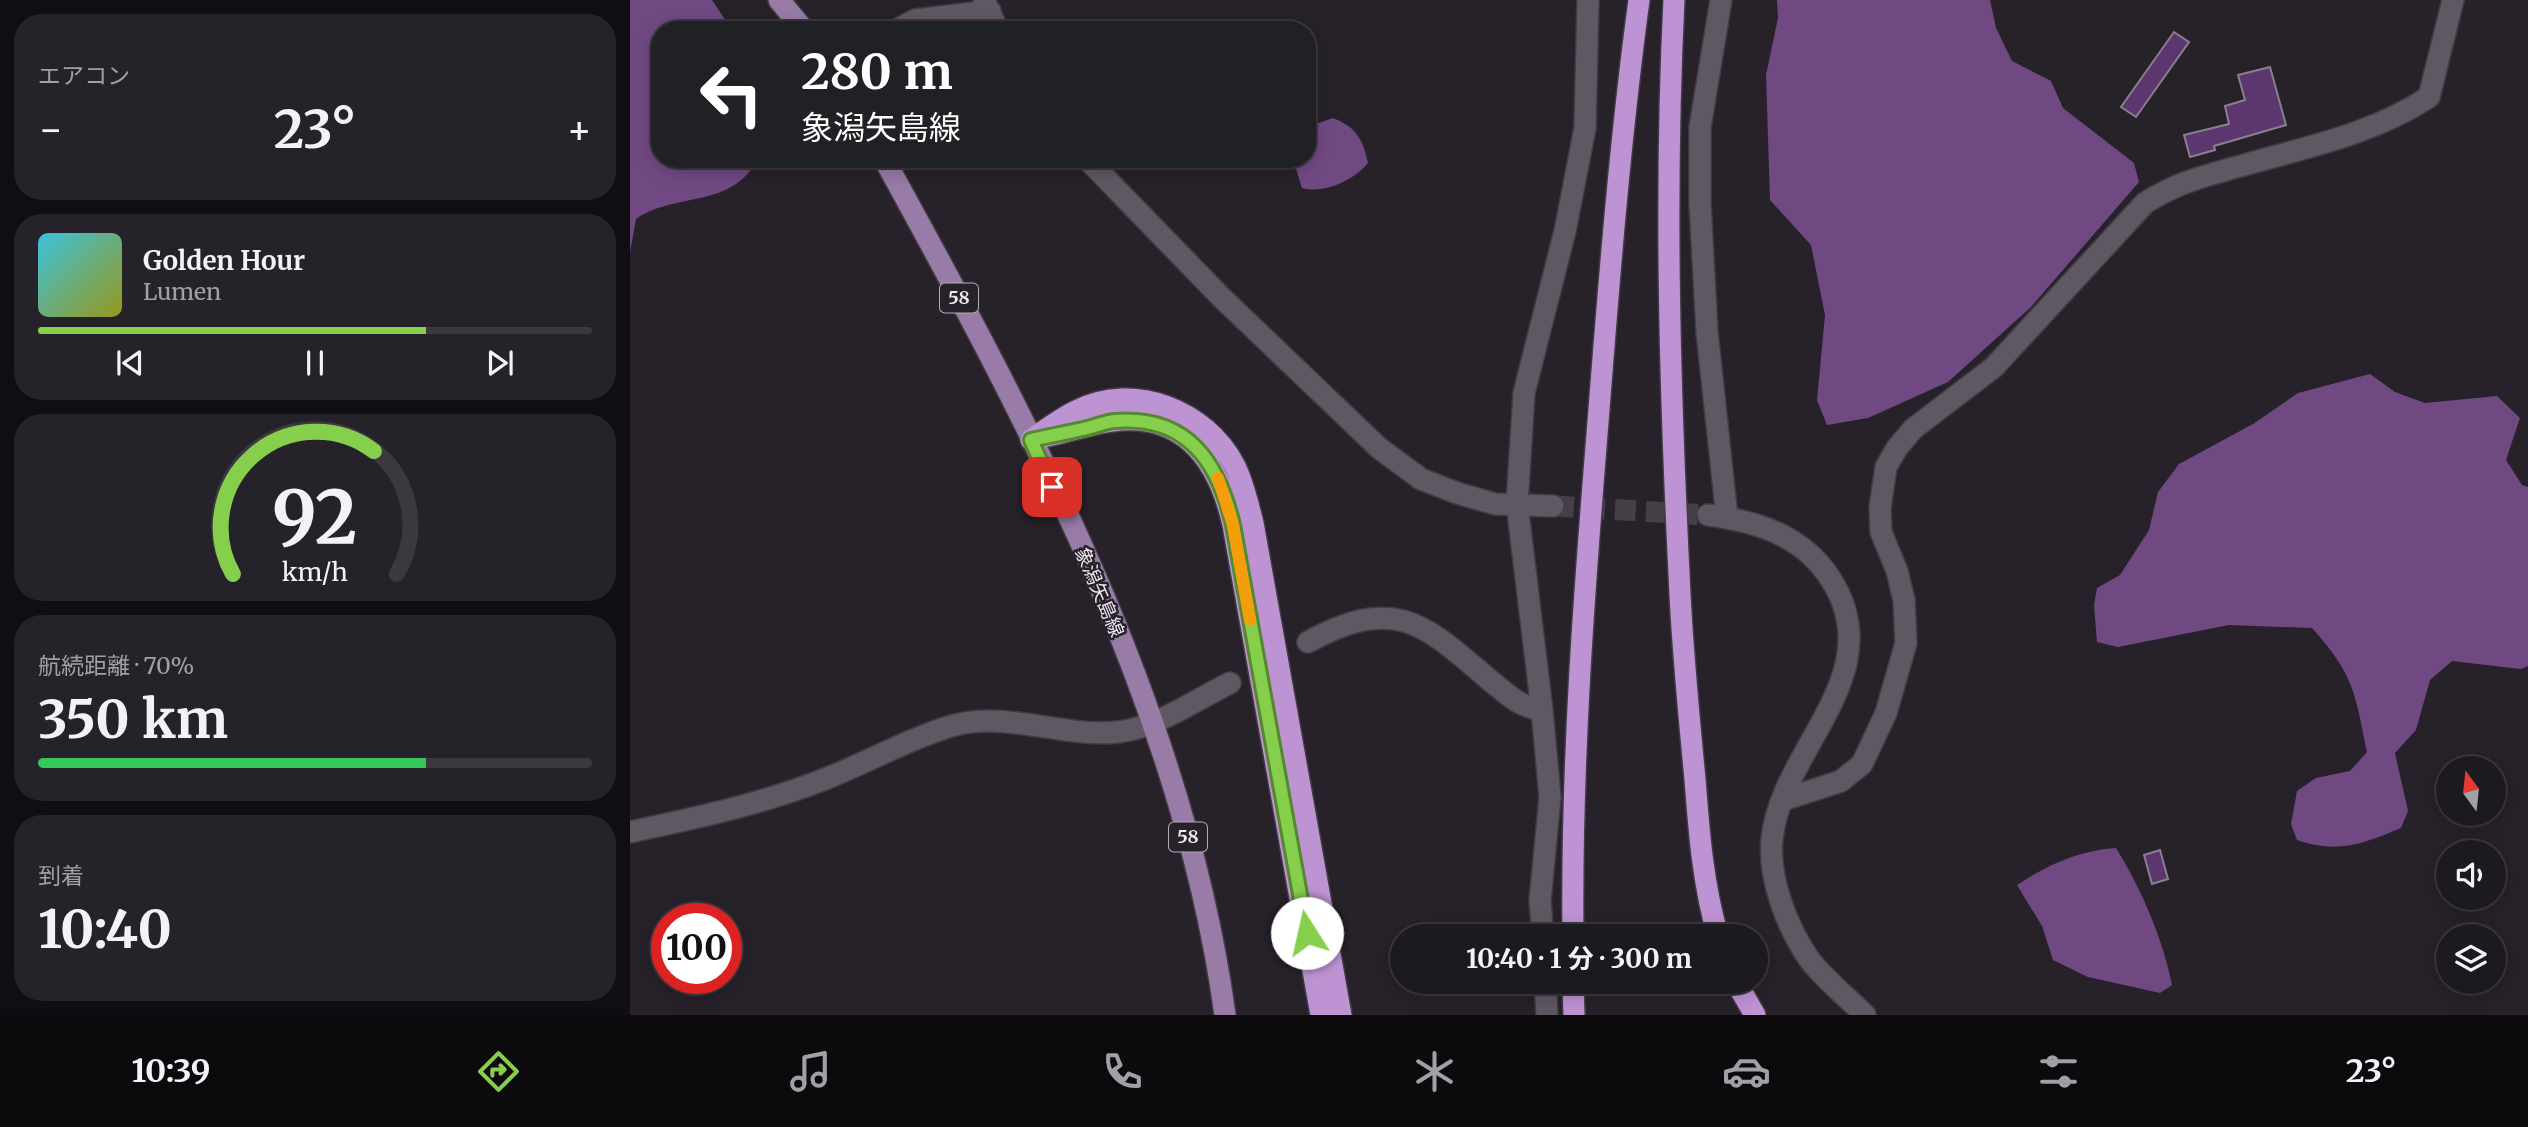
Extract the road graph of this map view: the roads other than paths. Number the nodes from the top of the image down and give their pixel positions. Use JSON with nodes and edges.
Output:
{"nodes":[{"id":1,"x":779,"y":0,"type":"edge"},
{"id":2,"x":1588,"y":0,"type":"edge"},
{"id":3,"x":1639,"y":0,"type":"edge"},
{"id":4,"x":1674,"y":0,"type":"edge"},
{"id":5,"x":1721,"y":0,"type":"edge"},
{"id":6,"x":2453,"y":0,"type":"edge"},
{"id":7,"x":991,"y":14,"type":"edge"},
{"id":8,"x":796,"y":21,"type":"edge"},
{"id":9,"x":912,"y":21,"type":"edge"},
{"id":10,"x":889,"y":168,"type":"edge"},
{"id":11,"x":1096,"y":168,"type":"edge"},
{"id":12,"x":1031,"y":440,"type":"junction"},
{"id":13,"x":1517,"y":504,"type":"junction"},
{"id":14,"x":1553,"y":506,"type":"tunnel mouth"},
{"id":15,"x":1308,"y":642,"type":"dead end"},
{"id":16,"x":1230,"y":683,"type":"dead end"},
{"id":17,"x":1542,"y":709,"type":"junction"},
{"id":18,"x":1152,"y":722,"type":"junction"},
{"id":19,"x":1783,"y":800,"type":"junction"},
{"id":20,"x":630,"y":832,"type":"edge"},
{"id":21,"x":1541,"y":924,"type":"edge"},
{"id":22,"x":1573,"y":924,"type":"edge"},
{"id":23,"x":1715,"y":924,"type":"edge"},
{"id":24,"x":1546,"y":994,"type":"edge"},
{"id":25,"x":1573,"y":994,"type":"edge"},
{"id":26,"x":1743,"y":994,"type":"edge"},
{"id":27,"x":1225,"y":1015,"type":"edge"},
{"id":28,"x":1321,"y":1015,"type":"edge"},
{"id":29,"x":1341,"y":1015,"type":"edge"},
{"id":30,"x":1547,"y":1015,"type":"edge"},
{"id":31,"x":1574,"y":1015,"type":"edge"},
{"id":32,"x":1755,"y":1015,"type":"edge"},
{"id":33,"x":1866,"y":1015,"type":"edge"}],
"edges":[{"from":1,"to":8,"type":"main road"},
{"from":2,"to":13,"type":"street"},
{"from":3,"to":22,"type":"highway"},
{"from":4,"to":23,"type":"highway"},
{"from":5,"to":19,"type":"street"},
{"from":6,"to":19,"type":"street"},
{"from":7,"to":9,"type":"street"},
{"from":10,"to":12,"type":"main road","name":"象潟矢島線","number":"58"},
{"from":11,"to":13,"type":"street"},
{"from":12,"to":18,"type":"main road","name":"象潟矢島線","number":"58"},
{"from":12,"to":28,"type":"highway"},
{"from":12,"to":29,"type":"highway"},
{"from":13,"to":14,"type":"street"},
{"from":13,"to":17,"type":"street"},
{"from":15,"to":17,"type":"street"},
{"from":16,"to":18,"type":"street"},
{"from":17,"to":21,"type":"street"},
{"from":18,"to":20,"type":"street"},
{"from":18,"to":27,"type":"main road","name":"象潟矢島線","number":"58"},
{"from":19,"to":33,"type":"street"},
{"from":24,"to":30,"type":"street"},
{"from":25,"to":31,"type":"highway"},
{"from":26,"to":32,"type":"highway"}]}
